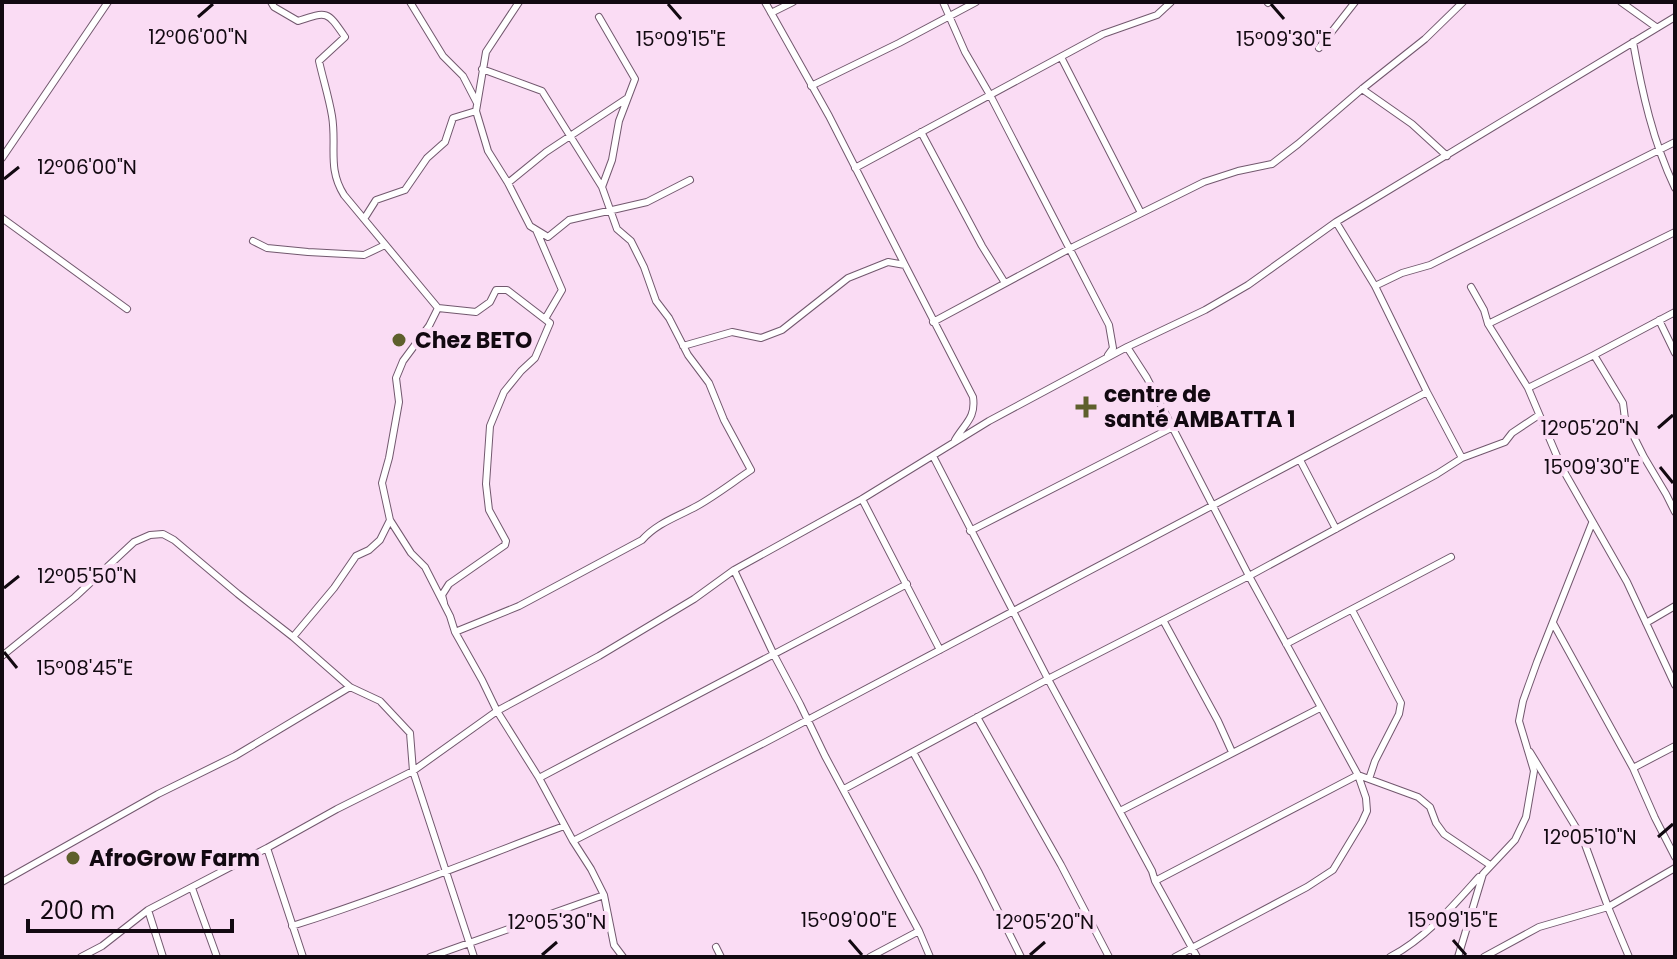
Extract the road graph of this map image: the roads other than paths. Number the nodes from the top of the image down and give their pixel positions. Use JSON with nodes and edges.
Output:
{"nodes":[{"id":1,"x":108,"y":2,"type":"edge"},
{"id":2,"x":271,"y":2,"type":"edge"},
{"id":3,"x":410,"y":2,"type":"edge"},
{"id":4,"x":519,"y":2,"type":"edge"},
{"id":5,"x":765,"y":2,"type":"edge"},
{"id":6,"x":793,"y":2,"type":"edge"},
{"id":7,"x":943,"y":2,"type":"edge"},
{"id":8,"x":976,"y":2,"type":"edge"},
{"id":9,"x":1171,"y":2,"type":"edge"},
{"id":10,"x":1355,"y":2,"type":"edge"},
{"id":11,"x":1463,"y":2,"type":"edge"},
{"id":12,"x":1621,"y":2,"type":"edge"},
{"id":13,"x":771,"y":13,"type":"junction"},
{"id":14,"x":948,"y":16,"type":"junction"},
{"id":15,"x":599,"y":17,"type":"dead end"},
{"id":16,"x":1675,"y":17,"type":"edge"},
{"id":17,"x":1656,"y":27,"type":"junction"},
{"id":18,"x":1633,"y":42,"type":"junction"},
{"id":19,"x":1319,"y":48,"type":"dead end"},
{"id":20,"x":1061,"y":57,"type":"junction"},
{"id":21,"x":482,"y":69,"type":"junction"},
{"id":22,"x":811,"y":86,"type":"junction"},
{"id":23,"x":1362,"y":89,"type":"junction"},
{"id":24,"x":990,"y":95,"type":"junction"},
{"id":25,"x":627,"y":97,"type":"junction"},
{"id":26,"x":477,"y":103,"type":"junction"},
{"id":27,"x":476,"y":111,"type":"junction"},
{"id":28,"x":921,"y":132,"type":"junction"},
{"id":29,"x":571,"y":136,"type":"junction"},
{"id":30,"x":1675,"y":142,"type":"edge"},
{"id":31,"x":1659,"y":150,"type":"junction"},
{"id":32,"x":2,"y":156,"type":"edge"},
{"id":33,"x":1447,"y":156,"type":"junction"},
{"id":34,"x":855,"y":168,"type":"junction"},
{"id":35,"x":690,"y":180,"type":"dead end"},
{"id":36,"x":508,"y":183,"type":"junction"},
{"id":37,"x":602,"y":187,"type":"junction"},
{"id":38,"x":1675,"y":188,"type":"edge"},
{"id":39,"x":611,"y":211,"type":"junction"},
{"id":40,"x":1141,"y":213,"type":"junction"},
{"id":41,"x":2,"y":218,"type":"edge"},
{"id":42,"x":364,"y":219,"type":"junction"},
{"id":43,"x":1336,"y":222,"type":"junction"},
{"id":44,"x":536,"y":230,"type":"junction"},
{"id":45,"x":1675,"y":232,"type":"edge"},
{"id":46,"x":253,"y":241,"type":"dead end"},
{"id":47,"x":385,"y":245,"type":"junction"},
{"id":48,"x":1069,"y":249,"type":"junction"},
{"id":49,"x":905,"y":265,"type":"junction"},
{"id":50,"x":1005,"y":283,"type":"junction"},
{"id":51,"x":1375,"y":286,"type":"junction"},
{"id":52,"x":1471,"y":287,"type":"dead end"},
{"id":53,"x":438,"y":308,"type":"junction"},
{"id":54,"x":127,"y":309,"type":"dead end"},
{"id":55,"x":1675,"y":312,"type":"edge"},
{"id":56,"x":545,"y":319,"type":"junction"},
{"id":57,"x":1659,"y":320,"type":"junction"},
{"id":58,"x":933,"y":322,"type":"junction"},
{"id":59,"x":1488,"y":324,"type":"junction"},
{"id":60,"x":683,"y":346,"type":"junction"},
{"id":61,"x":1127,"y":347,"type":"junction"},
{"id":62,"x":1675,"y":353,"type":"edge"},
{"id":63,"x":1594,"y":355,"type":"junction"},
{"id":64,"x":1099,"y":362,"type":"junction"},
{"id":65,"x":1528,"y":388,"type":"junction"},
{"id":66,"x":1427,"y":392,"type":"junction"},
{"id":67,"x":1539,"y":415,"type":"junction"},
{"id":68,"x":1173,"y":427,"type":"junction"},
{"id":69,"x":953,"y":443,"type":"junction"},
{"id":70,"x":933,"y":456,"type":"junction"},
{"id":71,"x":1462,"y":458,"type":"junction"},
{"id":72,"x":1300,"y":460,"type":"junction"},
{"id":73,"x":862,"y":499,"type":"junction"},
{"id":74,"x":1213,"y":506,"type":"junction"},
{"id":75,"x":1675,"y":512,"type":"edge"},
{"id":76,"x":390,"y":520,"type":"junction"},
{"id":77,"x":1592,"y":523,"type":"junction"},
{"id":78,"x":1336,"y":529,"type":"junction"},
{"id":79,"x":970,"y":531,"type":"junction"},
{"id":80,"x":1451,"y":557,"type":"dead end"},
{"id":81,"x":734,"y":570,"type":"junction"},
{"id":82,"x":1249,"y":576,"type":"junction"},
{"id":83,"x":907,"y":584,"type":"junction"},
{"id":84,"x":444,"y":603,"type":"junction"},
{"id":85,"x":1675,"y":606,"type":"edge"},
{"id":86,"x":1352,"y":610,"type":"junction"},
{"id":87,"x":1013,"y":611,"type":"junction"},
{"id":88,"x":1163,"y":620,"type":"junction"},
{"id":89,"x":1553,"y":623,"type":"junction"},
{"id":90,"x":1646,"y":623,"type":"junction"},
{"id":91,"x":455,"y":632,"type":"junction"},
{"id":92,"x":293,"y":637,"type":"junction"},
{"id":93,"x":1286,"y":644,"type":"junction"},
{"id":94,"x":940,"y":650,"type":"junction"},
{"id":95,"x":774,"y":655,"type":"junction"},
{"id":96,"x":2,"y":656,"type":"edge"},
{"id":97,"x":1048,"y":679,"type":"junction"},
{"id":98,"x":1675,"y":685,"type":"edge"},
{"id":99,"x":350,"y":687,"type":"junction"},
{"id":100,"x":1320,"y":708,"type":"junction"},
{"id":101,"x":497,"y":711,"type":"junction"},
{"id":102,"x":977,"y":717,"type":"junction"},
{"id":103,"x":807,"y":720,"type":"junction"},
{"id":104,"x":1524,"y":742,"type":"junction"},
{"id":105,"x":1675,"y":746,"type":"edge"},
{"id":106,"x":913,"y":752,"type":"junction"},
{"id":107,"x":1232,"y":752,"type":"junction"},
{"id":108,"x":1633,"y":768,"type":"junction"},
{"id":109,"x":413,"y":771,"type":"junction"},
{"id":110,"x":1358,"y":775,"type":"junction"},
{"id":111,"x":539,"y":778,"type":"junction"},
{"id":112,"x":1369,"y":779,"type":"junction"},
{"id":113,"x":844,"y":789,"type":"junction"},
{"id":114,"x":1120,"y":811,"type":"junction"},
{"id":115,"x":564,"y":826,"type":"junction"},
{"id":116,"x":573,"y":841,"type":"junction"},
{"id":117,"x":267,"y":848,"type":"junction"},
{"id":118,"x":1675,"y":857,"type":"edge"},
{"id":119,"x":1490,"y":865,"type":"junction"},
{"id":120,"x":1675,"y":868,"type":"edge"},
{"id":121,"x":444,"y":871,"type":"junction"},
{"id":122,"x":1483,"y":874,"type":"junction"},
{"id":123,"x":1155,"y":881,"type":"junction"},
{"id":124,"x":2,"y":882,"type":"edge"},
{"id":125,"x":192,"y":888,"type":"junction"},
{"id":126,"x":604,"y":895,"type":"junction"},
{"id":127,"x":1608,"y":907,"type":"junction"},
{"id":128,"x":148,"y":910,"type":"junction"},
{"id":129,"x":292,"y":926,"type":"junction"},
{"id":130,"x":919,"y":931,"type":"junction"},
{"id":131,"x":469,"y":943,"type":"junction"},
{"id":132,"x":102,"y":946,"type":"junction"},
{"id":133,"x":716,"y":947,"type":"dead end"},
{"id":134,"x":1192,"y":948,"type":"junction"},
{"id":135,"x":81,"y":957,"type":"edge"},
{"id":136,"x":106,"y":957,"type":"edge"},
{"id":137,"x":163,"y":957,"type":"edge"},
{"id":138,"x":217,"y":957,"type":"edge"},
{"id":139,"x":303,"y":957,"type":"edge"},
{"id":140,"x":430,"y":957,"type":"edge"},
{"id":141,"x":474,"y":957,"type":"edge"},
{"id":142,"x":623,"y":957,"type":"edge"},
{"id":143,"x":721,"y":957,"type":"edge"},
{"id":144,"x":870,"y":957,"type":"edge"},
{"id":145,"x":930,"y":957,"type":"edge"},
{"id":146,"x":1021,"y":957,"type":"edge"},
{"id":147,"x":1109,"y":957,"type":"edge"},
{"id":148,"x":1175,"y":957,"type":"edge"},
{"id":149,"x":1197,"y":957,"type":"edge"},
{"id":150,"x":1390,"y":957,"type":"edge"},
{"id":151,"x":1458,"y":957,"type":"edge"},
{"id":152,"x":1484,"y":957,"type":"edge"},
{"id":153,"x":1629,"y":957,"type":"edge"}],
"edges":[{"from":1,"to":32,"type":"street"},
{"from":2,"to":42,"type":"street"},
{"from":3,"to":26,"type":"street"},
{"from":4,"to":21,"type":"street"},
{"from":5,"to":13,"type":"street"},
{"from":6,"to":13,"type":"street"},
{"from":7,"to":14,"type":"street"},
{"from":8,"to":14,"type":"street"},
{"from":9,"to":20,"type":"street"},
{"from":10,"to":19,"type":"street"},
{"from":11,"to":23,"type":"street"},
{"from":12,"to":17,"type":"street"},
{"from":13,"to":22,"type":"street"},
{"from":14,"to":22,"type":"street"},
{"from":14,"to":24,"type":"street"},
{"from":15,"to":25,"type":"street"},
{"from":16,"to":17,"type":"street"},
{"from":17,"to":18,"type":"street"},
{"from":18,"to":31,"type":"street"},
{"from":18,"to":33,"type":"street"},
{"from":20,"to":24,"type":"street"},
{"from":20,"to":40,"type":"street"},
{"from":21,"to":26,"type":"street"},
{"from":21,"to":29,"type":"street"},
{"from":22,"to":34,"type":"street"},
{"from":23,"to":33,"type":"street"},
{"from":23,"to":40,"type":"street"},
{"from":24,"to":28,"type":"street"},
{"from":24,"to":48,"type":"street"},
{"from":25,"to":29,"type":"street"},
{"from":25,"to":37,"type":"street"},
{"from":26,"to":27,"type":"street"},
{"from":27,"to":36,"type":"street"},
{"from":27,"to":42,"type":"street"},
{"from":28,"to":34,"type":"street"},
{"from":28,"to":50,"type":"street"},
{"from":29,"to":36,"type":"street"},
{"from":29,"to":37,"type":"street"},
{"from":30,"to":31,"type":"street"},
{"from":31,"to":38,"type":"street"},
{"from":31,"to":51,"type":"street"},
{"from":33,"to":43,"type":"street"},
{"from":34,"to":49,"type":"street"},
{"from":35,"to":39,"type":"street"},
{"from":36,"to":44,"type":"street"},
{"from":37,"to":39,"type":"street"},
{"from":39,"to":44,"type":"street"},
{"from":39,"to":60,"type":"street"},
{"from":40,"to":48,"type":"street"},
{"from":41,"to":54,"type":"street"},
{"from":42,"to":47,"type":"street"},
{"from":43,"to":51,"type":"street"},
{"from":43,"to":61,"type":"street"},
{"from":44,"to":56,"type":"street"},
{"from":45,"to":59,"type":"street"},
{"from":46,"to":47,"type":"street"},
{"from":47,"to":53,"type":"street"},
{"from":48,"to":50,"type":"street"},
{"from":48,"to":64,"type":"street"},
{"from":49,"to":58,"type":"street"},
{"from":49,"to":60,"type":"street"},
{"from":50,"to":58,"type":"street"},
{"from":51,"to":66,"type":"street"},
{"from":52,"to":59,"type":"street"},
{"from":53,"to":56,"type":"street"},
{"from":53,"to":76,"type":"street"},
{"from":55,"to":57,"type":"street"},
{"from":56,"to":84,"type":"street"},
{"from":57,"to":62,"type":"street"},
{"from":57,"to":63,"type":"street"},
{"from":58,"to":69,"type":"street"},
{"from":59,"to":65,"type":"street"},
{"from":60,"to":91,"type":"street"},
{"from":61,"to":64,"type":"street"},
{"from":61,"to":68,"type":"street"},
{"from":63,"to":65,"type":"street"},
{"from":63,"to":75,"type":"street"},
{"from":64,"to":69,"type":"street"},
{"from":65,"to":67,"type":"street"},
{"from":66,"to":71,"type":"street"},
{"from":66,"to":72,"type":"street"},
{"from":67,"to":71,"type":"street"},
{"from":67,"to":77,"type":"street"},
{"from":68,"to":74,"type":"street"},
{"from":68,"to":79,"type":"street"},
{"from":69,"to":70,"type":"street"},
{"from":70,"to":73,"type":"street"},
{"from":70,"to":79,"type":"street"},
{"from":71,"to":78,"type":"street"},
{"from":72,"to":74,"type":"street"},
{"from":72,"to":78,"type":"street"},
{"from":73,"to":81,"type":"street"},
{"from":73,"to":83,"type":"street"},
{"from":74,"to":82,"type":"street"},
{"from":74,"to":87,"type":"street"},
{"from":76,"to":84,"type":"street"},
{"from":76,"to":92,"type":"street"},
{"from":77,"to":89,"type":"street"},
{"from":77,"to":90,"type":"street"},
{"from":78,"to":82,"type":"street"},
{"from":79,"to":87,"type":"street"},
{"from":80,"to":86,"type":"street"},
{"from":81,"to":95,"type":"street"},
{"from":81,"to":101,"type":"street"},
{"from":82,"to":88,"type":"street"},
{"from":82,"to":93,"type":"street"},
{"from":83,"to":94,"type":"street"},
{"from":83,"to":95,"type":"street"},
{"from":84,"to":91,"type":"street"},
{"from":85,"to":90,"type":"street"},
{"from":86,"to":93,"type":"street"},
{"from":86,"to":112,"type":"street"},
{"from":87,"to":94,"type":"street"},
{"from":87,"to":97,"type":"street"},
{"from":88,"to":97,"type":"street"},
{"from":88,"to":107,"type":"street"},
{"from":89,"to":104,"type":"street"},
{"from":89,"to":108,"type":"street"},
{"from":90,"to":98,"type":"street"},
{"from":91,"to":101,"type":"street"},
{"from":92,"to":96,"type":"street"},
{"from":92,"to":99,"type":"street"},
{"from":93,"to":100,"type":"street"},
{"from":94,"to":103,"type":"street"},
{"from":95,"to":103,"type":"street"},
{"from":95,"to":111,"type":"street"},
{"from":97,"to":102,"type":"street"},
{"from":97,"to":114,"type":"street"},
{"from":99,"to":109,"type":"street"},
{"from":99,"to":124,"type":"street"},
{"from":100,"to":107,"type":"street"},
{"from":100,"to":110,"type":"street"},
{"from":101,"to":109,"type":"street"},
{"from":101,"to":111,"type":"street"},
{"from":102,"to":106,"type":"street"},
{"from":102,"to":147,"type":"street"},
{"from":103,"to":113,"type":"street"},
{"from":103,"to":116,"type":"street"},
{"from":104,"to":119,"type":"street"},
{"from":104,"to":127,"type":"street"},
{"from":105,"to":108,"type":"street"},
{"from":106,"to":113,"type":"street"},
{"from":106,"to":146,"type":"street"},
{"from":107,"to":114,"type":"street"},
{"from":108,"to":118,"type":"street"},
{"from":109,"to":117,"type":"street"},
{"from":109,"to":121,"type":"street"},
{"from":110,"to":112,"type":"street"},
{"from":110,"to":123,"type":"street"},
{"from":110,"to":134,"type":"street"},
{"from":111,"to":115,"type":"street"},
{"from":112,"to":119,"type":"street"},
{"from":113,"to":130,"type":"street"},
{"from":114,"to":123,"type":"street"},
{"from":115,"to":116,"type":"street"},
{"from":115,"to":121,"type":"street"},
{"from":116,"to":126,"type":"street"},
{"from":117,"to":125,"type":"street"},
{"from":117,"to":129,"type":"street"},
{"from":119,"to":122,"type":"street"},
{"from":120,"to":127,"type":"street"},
{"from":121,"to":129,"type":"street"},
{"from":121,"to":131,"type":"street"},
{"from":122,"to":150,"type":"street"},
{"from":122,"to":151,"type":"street"},
{"from":123,"to":134,"type":"street"},
{"from":125,"to":128,"type":"street"},
{"from":125,"to":138,"type":"street"},
{"from":126,"to":131,"type":"street"},
{"from":126,"to":142,"type":"street"},
{"from":127,"to":152,"type":"street"},
{"from":127,"to":153,"type":"street"},
{"from":128,"to":132,"type":"street"},
{"from":128,"to":137,"type":"street"},
{"from":129,"to":139,"type":"street"},
{"from":130,"to":144,"type":"street"},
{"from":130,"to":145,"type":"street"},
{"from":131,"to":140,"type":"street"},
{"from":131,"to":141,"type":"street"},
{"from":132,"to":135,"type":"street"},
{"from":132,"to":136,"type":"street"},
{"from":133,"to":143,"type":"street"},
{"from":134,"to":148,"type":"street"},
{"from":134,"to":149,"type":"street"}]}
